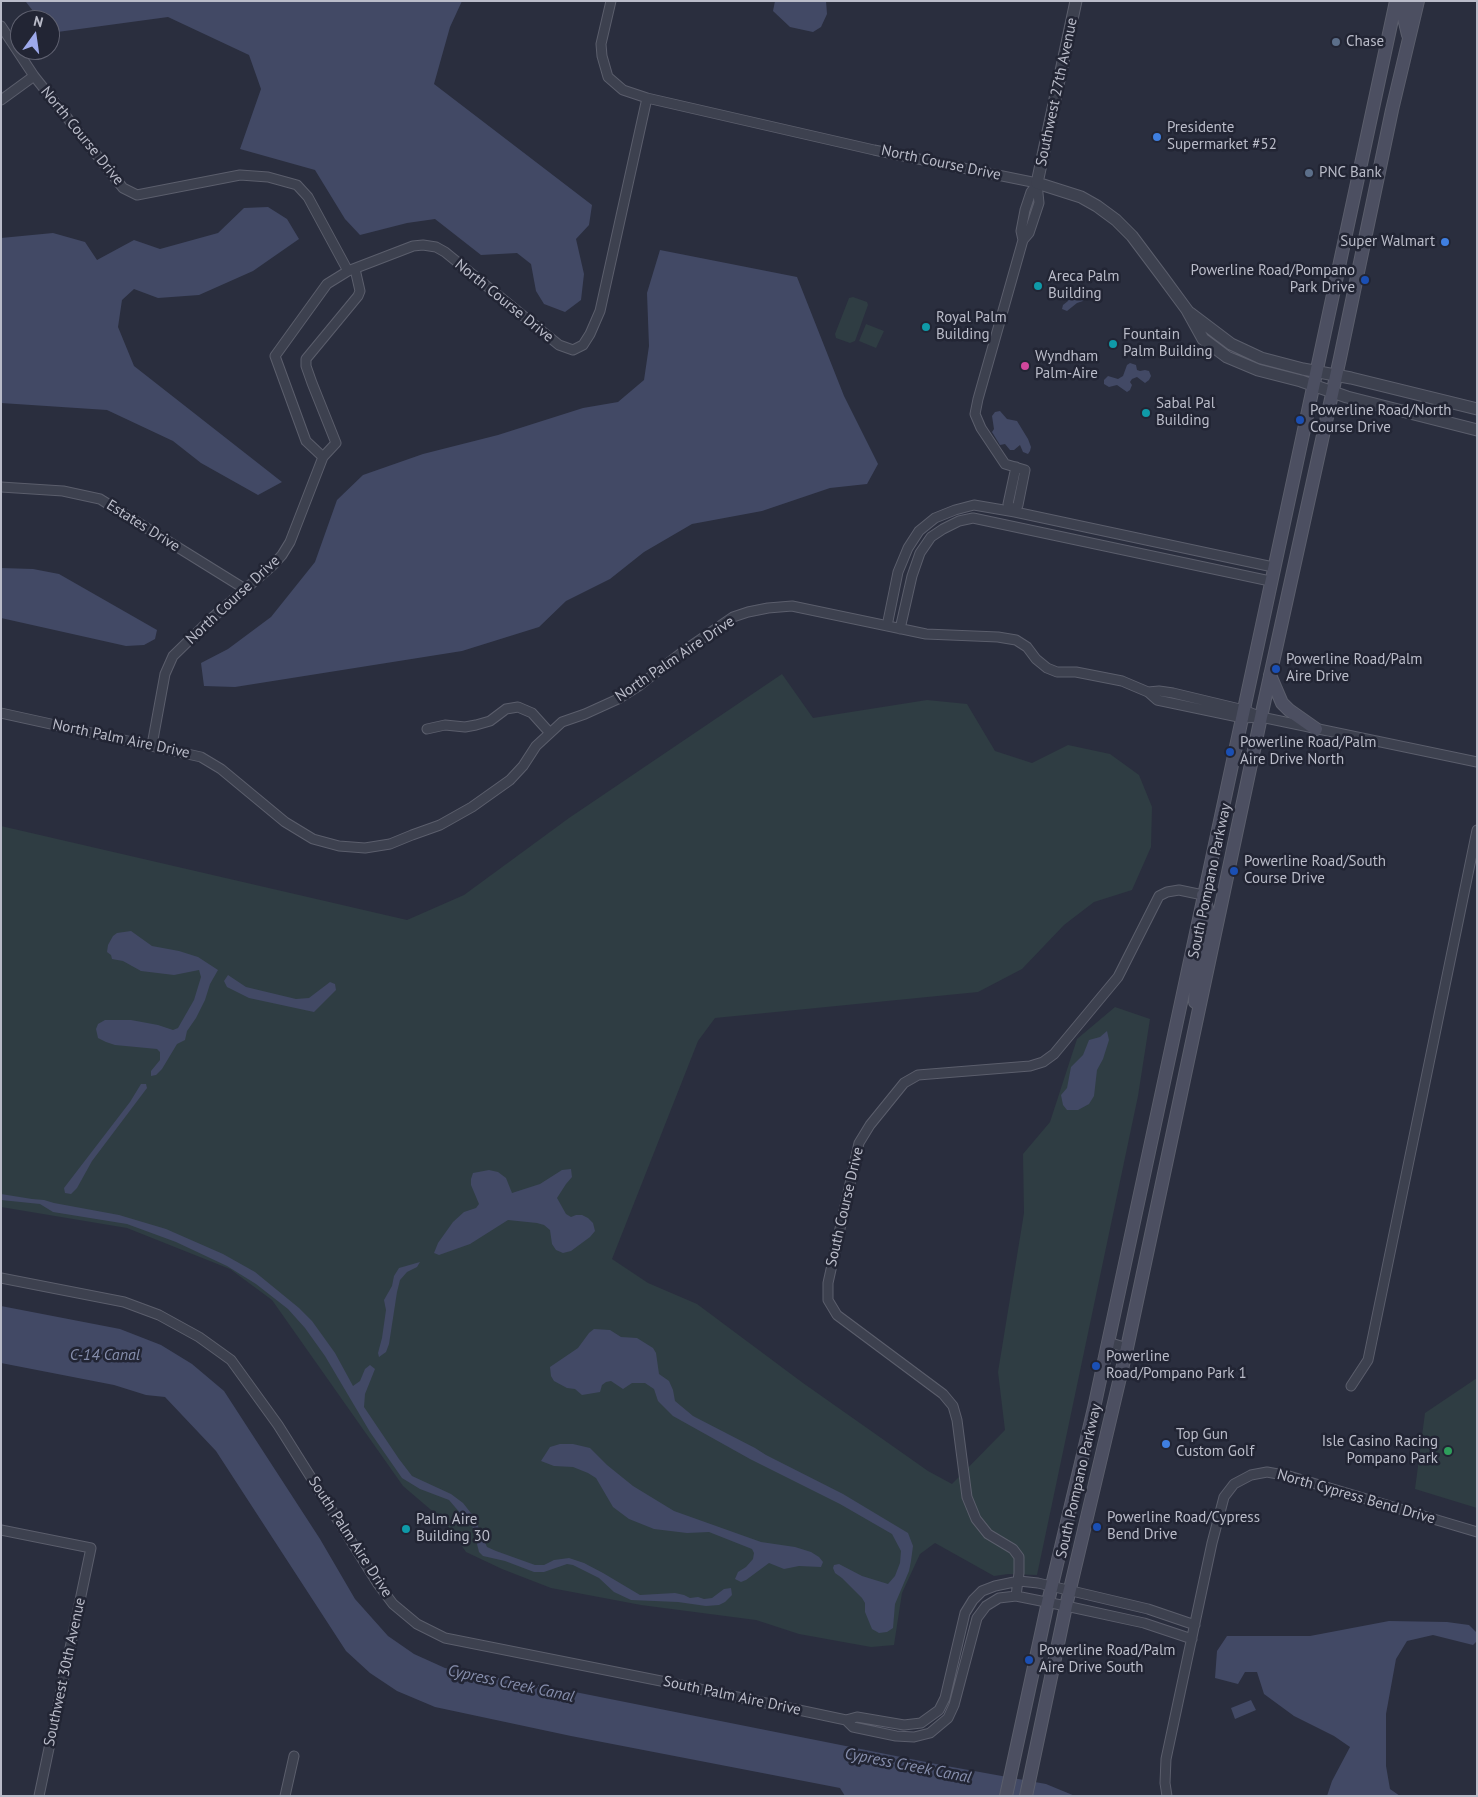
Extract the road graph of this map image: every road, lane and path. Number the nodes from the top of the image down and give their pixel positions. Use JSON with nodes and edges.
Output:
{"nodes":[{"id":1,"x":611,"y":1,"type":"edge"},
{"id":2,"x":1076,"y":1,"type":"edge"},
{"id":3,"x":1396,"y":1,"type":"edge"},
{"id":4,"x":1408,"y":1,"type":"edge"},
{"id":5,"x":1418,"y":1,"type":"edge"},
{"id":6,"x":1,"y":26,"type":"edge"},
{"id":7,"x":1409,"y":40,"type":"junction"},
{"id":8,"x":34,"y":76,"type":"junction"},
{"id":9,"x":647,"y":98,"type":"junction"},
{"id":10,"x":1,"y":100,"type":"edge"},
{"id":11,"x":1037,"y":183,"type":"junction"},
{"id":12,"x":351,"y":270,"type":"junction"},
{"id":13,"x":1187,"y":310,"type":"junction"},
{"id":14,"x":1316,"y":372,"type":"junction"},
{"id":15,"x":1336,"y":375,"type":"junction"},
{"id":16,"x":1313,"y":385,"type":"junction"},
{"id":17,"x":1332,"y":392,"type":"junction"},
{"id":18,"x":1477,"y":409,"type":"edge"},
{"id":19,"x":1477,"y":430,"type":"edge"},
{"id":20,"x":323,"y":457,"type":"junction"},
{"id":21,"x":1,"y":487,"type":"edge"},
{"id":22,"x":1015,"y":512,"type":"junction"},
{"id":23,"x":1095,"y":529,"type":"junction"},
{"id":24,"x":1093,"y":543,"type":"junction"},
{"id":25,"x":1166,"y":544,"type":"junction"},
{"id":26,"x":1164,"y":558,"type":"junction"},
{"id":27,"x":1273,"y":567,"type":"junction"},
{"id":28,"x":1270,"y":581,"type":"junction"},
{"id":29,"x":245,"y":590,"type":"junction"},
{"id":30,"x":887,"y":626,"type":"junction"},
{"id":31,"x":900,"y":629,"type":"junction"},
{"id":32,"x":1270,"y":675,"type":"junction"},
{"id":33,"x":1,"y":712,"type":"edge"},
{"id":34,"x":1244,"y":714,"type":"junction"},
{"id":35,"x":1261,"y":717,"type":"junction"},
{"id":36,"x":427,"y":729,"type":"dead end"},
{"id":37,"x":1316,"y":729,"type":"junction"},
{"id":38,"x":550,"y":733,"type":"junction"},
{"id":39,"x":152,"y":745,"type":"junction"},
{"id":40,"x":1477,"y":762,"type":"edge"},
{"id":41,"x":1477,"y":830,"type":"edge"},
{"id":42,"x":1203,"y":895,"type":"junction"},
{"id":43,"x":1198,"y":1014,"type":"junction"},
{"id":44,"x":1,"y":1278,"type":"edge"},
{"id":45,"x":1108,"y":1342,"type":"junction"},
{"id":46,"x":1127,"y":1348,"type":"junction"},
{"id":47,"x":1351,"y":1386,"type":"dead end"},
{"id":48,"x":1,"y":1530,"type":"edge"},
{"id":49,"x":1477,"y":1532,"type":"edge"},
{"id":50,"x":1018,"y":1581,"type":"junction"},
{"id":51,"x":1052,"y":1586,"type":"junction"},
{"id":52,"x":1070,"y":1590,"type":"junction"},
{"id":53,"x":1016,"y":1596,"type":"junction"},
{"id":54,"x":1048,"y":1602,"type":"junction"},
{"id":55,"x":1066,"y":1606,"type":"junction"},
{"id":56,"x":1195,"y":1625,"type":"junction"},
{"id":57,"x":1192,"y":1639,"type":"junction"},
{"id":58,"x":846,"y":1720,"type":"junction"},
{"id":59,"x":294,"y":1756,"type":"dead end"},
{"id":60,"x":39,"y":1796,"type":"edge"},
{"id":61,"x":285,"y":1796,"type":"edge"},
{"id":62,"x":1006,"y":1796,"type":"edge"},
{"id":63,"x":1026,"y":1796,"type":"edge"},
{"id":64,"x":1167,"y":1796,"type":"edge"}],
"edges":[{"from":1,"to":9,"type":"street","name":"North Course Drive"},
{"from":2,"to":11,"type":"street","name":"Southwest 27th Avenue"},
{"from":3,"to":14,"type":"main road","name":"South Pompano Parkway"},
{"from":4,"to":7,"type":"main road"},
{"from":5,"to":7,"type":"main road","name":"South Pompano Parkway"},
{"from":6,"to":8,"type":"street","name":"North Course Drive"},
{"from":7,"to":15,"type":"main road","name":"South Pompano Parkway"},
{"from":8,"to":10,"type":"street"},
{"from":8,"to":12,"type":"street","name":"North Course Drive"},
{"from":9,"to":11,"type":"street","name":"North Course Drive"},
{"from":9,"to":12,"type":"street","name":"North Course Drive"},
{"from":11,"to":13,"type":"street","name":"North Course Drive"},
{"from":11,"to":22,"type":"street","name":"Southwest 27th Avenue"},
{"from":12,"to":20,"type":"street","name":"North Course Drive"},
{"from":12,"to":20,"type":"street","name":"North Course Drive"},
{"from":13,"to":14,"type":"street","name":"North Course Drive"},
{"from":13,"to":16,"type":"street","name":"North Course Drive"},
{"from":14,"to":15,"type":"street","name":"North Course Drive"},
{"from":14,"to":16,"type":"main road","name":"South Pompano Parkway"},
{"from":15,"to":17,"type":"main road","name":"South Pompano Parkway"},
{"from":15,"to":18,"type":"street","name":"North Course Drive"},
{"from":16,"to":17,"type":"street","name":"North Course Drive"},
{"from":16,"to":27,"type":"main road","name":"South Pompano Parkway"},
{"from":17,"to":19,"type":"street","name":"North Course Drive"},
{"from":17,"to":32,"type":"main road","name":"South Pompano Parkway"},
{"from":20,"to":29,"type":"street","name":"North Course Drive"},
{"from":21,"to":29,"type":"street","name":"Estates Drive"},
{"from":22,"to":23,"type":"street"},
{"from":22,"to":30,"type":"street"},
{"from":23,"to":24,"type":"street"},
{"from":23,"to":25,"type":"street"},
{"from":24,"to":26,"type":"street"},
{"from":24,"to":31,"type":"street"},
{"from":25,"to":26,"type":"street"},
{"from":25,"to":27,"type":"street"},
{"from":26,"to":28,"type":"street"},
{"from":27,"to":28,"type":"main road","name":"South Pompano Parkway"},
{"from":28,"to":34,"type":"main road","name":"South Pompano Parkway"},
{"from":29,"to":39,"type":"street","name":"North Course Drive"},
{"from":30,"to":31,"type":"street","name":"North Palm Aire Drive"},
{"from":30,"to":38,"type":"street","name":"North Palm Aire Drive"},
{"from":31,"to":34,"type":"street","name":"North Palm Aire Drive"},
{"from":32,"to":35,"type":"main road","name":"South Pompano Parkway"},
{"from":32,"to":37,"type":"main road"},
{"from":33,"to":39,"type":"street","name":"North Palm Aire Drive"},
{"from":34,"to":35,"type":"street","name":"North Palm Aire Drive"},
{"from":34,"to":42,"type":"main road","name":"South Pompano Parkway"},
{"from":35,"to":37,"type":"street","name":"North Palm Aire Drive"},
{"from":35,"to":43,"type":"main road","name":"South Pompano Parkway"},
{"from":36,"to":38,"type":"street"},
{"from":37,"to":40,"type":"street","name":"North Palm Aire Drive"},
{"from":38,"to":39,"type":"street","name":"North Palm Aire Drive"},
{"from":41,"to":47,"type":"street"},
{"from":42,"to":43,"type":"main road"},
{"from":42,"to":45,"type":"main road","name":"South Pompano Parkway"},
{"from":42,"to":50,"type":"street","name":"South Course Drive"},
{"from":43,"to":46,"type":"main road","name":"South Pompano Parkway"},
{"from":44,"to":58,"type":"street","name":"South Palm Aire Drive"},
{"from":45,"to":46,"type":"street"},
{"from":45,"to":51,"type":"main road","name":"South Pompano Parkway"},
{"from":46,"to":52,"type":"main road","name":"South Pompano Parkway"},
{"from":48,"to":60,"type":"street","name":"Southwest 30th Avenue"},
{"from":49,"to":56,"type":"street","name":"North Cypress Bend Drive"},
{"from":50,"to":51,"type":"street","name":"South Palm Aire Drive"},
{"from":50,"to":53,"type":"street","name":"South Course Drive"},
{"from":50,"to":58,"type":"street","name":"South Palm Aire Drive"},
{"from":51,"to":52,"type":"street"},
{"from":51,"to":54,"type":"main road","name":"South Pompano Parkway"},
{"from":52,"to":55,"type":"main road","name":"South Pompano Parkway"},
{"from":52,"to":56,"type":"street"},
{"from":53,"to":54,"type":"street","name":"South Palm Aire Drive"},
{"from":53,"to":58,"type":"street","name":"South Palm Aire Drive"},
{"from":54,"to":55,"type":"street"},
{"from":54,"to":62,"type":"main road","name":"South Pompano Parkway"},
{"from":55,"to":57,"type":"street"},
{"from":55,"to":63,"type":"main road","name":"South Pompano Parkway"},
{"from":56,"to":57,"type":"street","name":"North Cypress Bend Drive"},
{"from":57,"to":64,"type":"street","name":"North Cypress Bend Drive"},
{"from":59,"to":61,"type":"street"}]}
